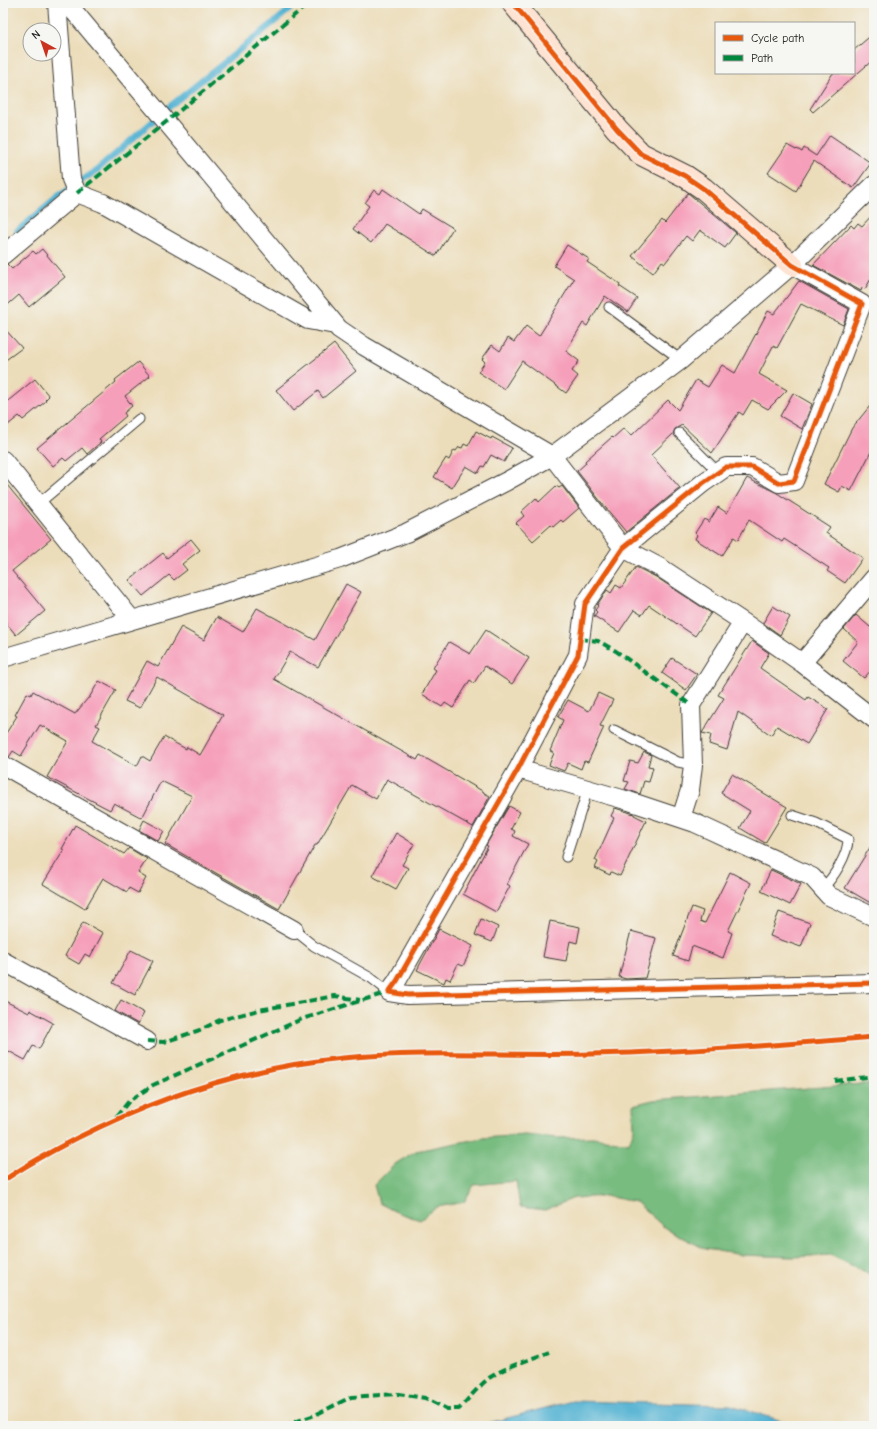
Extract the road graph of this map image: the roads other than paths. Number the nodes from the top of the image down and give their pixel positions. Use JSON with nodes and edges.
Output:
{"nodes":[{"id":1,"x":57,"y":3,"type":"edge"},
{"id":2,"x":67,"y":3,"type":"edge"},
{"id":3,"x":513,"y":3,"type":"edge"},
{"id":4,"x":874,"y":185,"type":"edge"},
{"id":5,"x":77,"y":193,"type":"junction"},
{"id":6,"x":3,"y":255,"type":"edge"},
{"id":7,"x":792,"y":265,"type":"junction"},
{"id":8,"x":609,"y":307,"type":"dead end"},
{"id":9,"x":335,"y":325,"type":"junction"},
{"id":10,"x":681,"y":360,"type":"junction"},
{"id":11,"x":139,"y":419,"type":"dead end"},
{"id":12,"x":679,"y":433,"type":"dead end"},
{"id":13,"x":552,"y":456,"type":"junction"},
{"id":14,"x":3,"y":460,"type":"edge"},
{"id":15,"x":718,"y":472,"type":"junction"},
{"id":16,"x":38,"y":504,"type":"junction"},
{"id":17,"x":623,"y":548,"type":"junction"},
{"id":18,"x":874,"y":578,"type":"edge"},
{"id":19,"x":132,"y":620,"type":"junction"},
{"id":20,"x":743,"y":622,"type":"junction"},
{"id":21,"x":3,"y":658,"type":"edge"},
{"id":22,"x":802,"y":663,"type":"junction"},
{"id":23,"x":874,"y":719,"type":"edge"},
{"id":24,"x":614,"y":730,"type":"dead end"},
{"id":25,"x":3,"y":765,"type":"edge"},
{"id":26,"x":693,"y":765,"type":"junction"},
{"id":27,"x":518,"y":769,"type":"junction"},
{"id":28,"x":588,"y":789,"type":"junction"},
{"id":29,"x":792,"y":815,"type":"dead end"},
{"id":30,"x":681,"y":818,"type":"junction"},
{"id":31,"x":566,"y":857,"type":"dead end"},
{"id":32,"x":822,"y":889,"type":"junction"},
{"id":33,"x":874,"y":916,"type":"edge"},
{"id":34,"x":294,"y":930,"type":"joint"},
{"id":35,"x":3,"y":961,"type":"edge"},
{"id":36,"x":874,"y":983,"type":"edge"},
{"id":37,"x":389,"y":992,"type":"junction"},
{"id":38,"x":146,"y":1041,"type":"dead end"}],
"edges":[{"from":1,"to":5,"type":"street"},
{"from":2,"to":9,"type":"street"},
{"from":3,"to":7,"type":"street"},
{"from":4,"to":7,"type":"street"},
{"from":5,"to":6,"type":"street"},
{"from":5,"to":9,"type":"street"},
{"from":7,"to":10,"type":"street"},
{"from":7,"to":15,"type":"street"},
{"from":8,"to":10,"type":"lane"},
{"from":9,"to":13,"type":"street"},
{"from":10,"to":13,"type":"street"},
{"from":11,"to":16,"type":"lane"},
{"from":12,"to":15,"type":"lane"},
{"from":13,"to":17,"type":"street"},
{"from":13,"to":19,"type":"street"},
{"from":14,"to":16,"type":"street"},
{"from":15,"to":17,"type":"street"},
{"from":16,"to":19,"type":"street"},
{"from":17,"to":20,"type":"street"},
{"from":17,"to":27,"type":"street"},
{"from":18,"to":22,"type":"street"},
{"from":19,"to":21,"type":"street"},
{"from":20,"to":22,"type":"street"},
{"from":20,"to":26,"type":"street"},
{"from":22,"to":23,"type":"street"},
{"from":24,"to":26,"type":"lane"},
{"from":25,"to":34,"type":"street"},
{"from":26,"to":30,"type":"street"},
{"from":27,"to":28,"type":"street"},
{"from":27,"to":37,"type":"street"},
{"from":28,"to":30,"type":"street"},
{"from":28,"to":31,"type":"lane"},
{"from":29,"to":32,"type":"lane"},
{"from":30,"to":32,"type":"street"},
{"from":32,"to":33,"type":"street"},
{"from":34,"to":37,"type":"lane"},
{"from":35,"to":38,"type":"street"},
{"from":36,"to":37,"type":"street"}]}
